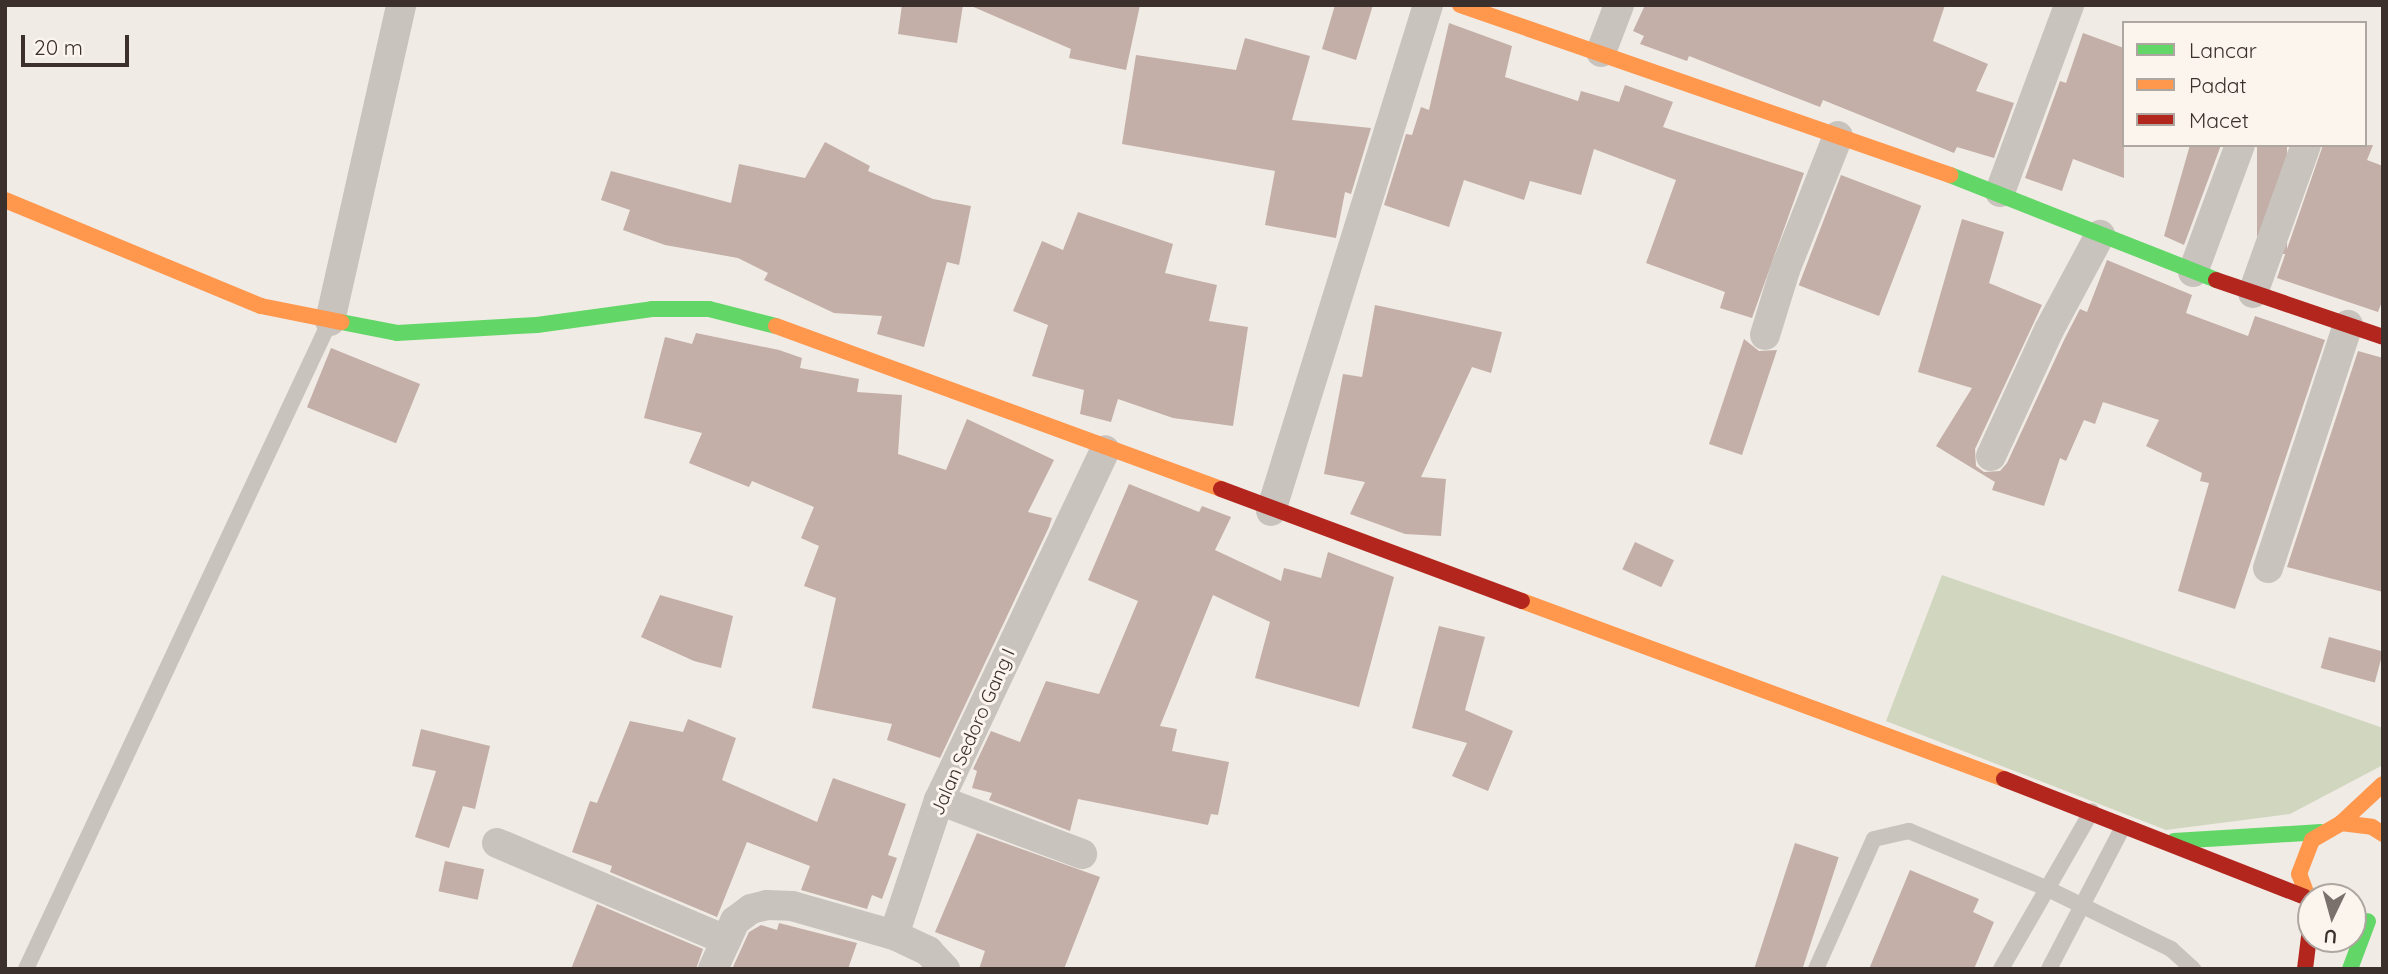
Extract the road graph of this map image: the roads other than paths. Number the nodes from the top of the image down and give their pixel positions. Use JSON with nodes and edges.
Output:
{"nodes":[{"id":1,"x":401,"y":5,"type":"edge"},
{"id":2,"x":1428,"y":5,"type":"edge"},
{"id":3,"x":1460,"y":5,"type":"edge"},
{"id":4,"x":1619,"y":5,"type":"edge"},
{"id":5,"x":2069,"y":5,"type":"edge"},
{"id":6,"x":1601,"y":52,"type":"junction"},
{"id":7,"x":1838,"y":136,"type":"junction"},
{"id":8,"x":2239,"y":147,"type":"edge"},
{"id":9,"x":2305,"y":147,"type":"edge"},
{"id":10,"x":2000,"y":192,"type":"junction"},
{"id":11,"x":5,"y":200,"type":"edge"},
{"id":12,"x":2100,"y":235,"type":"junction"},
{"id":13,"x":2193,"y":272,"type":"junction"},
{"id":14,"x":2253,"y":293,"type":"junction"},
{"id":15,"x":330,"y":321,"type":"junction"},
{"id":16,"x":2348,"y":325,"type":"junction"},
{"id":17,"x":1765,"y":335,"type":"dead end"},
{"id":18,"x":2383,"y":337,"type":"edge"},
{"id":19,"x":1105,"y":450,"type":"junction"},
{"id":20,"x":1992,"y":456,"type":"dead end"},
{"id":21,"x":1271,"y":510,"type":"junction"},
{"id":22,"x":2269,"y":568,"type":"dead end"},
{"id":23,"x":2383,"y":784,"type":"edge"},
{"id":24,"x":939,"y":800,"type":"junction"},
{"id":25,"x":2092,"y":811,"type":"junction"},
{"id":26,"x":2341,"y":823,"type":"junction"},
{"id":27,"x":2123,"y":827,"type":"junction"},
{"id":28,"x":2321,"y":832,"type":"junction"},
{"id":29,"x":2383,"y":834,"type":"edge"},
{"id":30,"x":497,"y":842,"type":"dead end"},
{"id":31,"x":2165,"y":842,"type":"junction"},
{"id":32,"x":1082,"y":854,"type":"dead end"},
{"id":33,"x":2305,"y":883,"type":"edge"},
{"id":34,"x":2048,"y":890,"type":"junction"},
{"id":35,"x":2297,"y":896,"type":"edge"},
{"id":36,"x":2084,"y":906,"type":"junction"},
{"id":37,"x":2373,"y":919,"type":"edge"},
{"id":38,"x":894,"y":935,"type":"junction"},
{"id":39,"x":726,"y":940,"type":"junction"},
{"id":40,"x":2350,"y":968,"type":"edge"},
{"id":41,"x":26,"y":969,"type":"edge"},
{"id":42,"x":713,"y":969,"type":"edge"},
{"id":43,"x":945,"y":969,"type":"edge"},
{"id":44,"x":1816,"y":969,"type":"edge"},
{"id":45,"x":2001,"y":969,"type":"edge"},
{"id":46,"x":2049,"y":969,"type":"edge"},
{"id":47,"x":2193,"y":969,"type":"edge"}],
"edges":[{"from":1,"to":15,"type":"street"},
{"from":2,"to":21,"type":"street"},
{"from":3,"to":6,"type":"street"},
{"from":4,"to":6,"type":"street"},
{"from":5,"to":10,"type":"street"},
{"from":6,"to":7,"type":"street"},
{"from":7,"to":10,"type":"street"},
{"from":7,"to":17,"type":"street"},
{"from":8,"to":13,"type":"street"},
{"from":9,"to":14,"type":"street"},
{"from":10,"to":12,"type":"street"},
{"from":11,"to":15,"type":"street"},
{"from":12,"to":13,"type":"street"},
{"from":12,"to":20,"type":"street"},
{"from":13,"to":14,"type":"street"},
{"from":14,"to":16,"type":"street"},
{"from":15,"to":19,"type":"street"},
{"from":15,"to":41,"type":"lane"},
{"from":16,"to":18,"type":"street"},
{"from":16,"to":22,"type":"street"},
{"from":19,"to":21,"type":"street"},
{"from":19,"to":24,"type":"street","name":"Jalan Sedoro Gang I"},
{"from":21,"to":25,"type":"street"},
{"from":23,"to":26,"type":"street"},
{"from":24,"to":32,"type":"street"},
{"from":24,"to":38,"type":"street","name":"Jalan Sedoro Gang I"},
{"from":25,"to":27,"type":"street"},
{"from":25,"to":34,"type":"lane"},
{"from":26,"to":28,"type":"street"},
{"from":26,"to":29,"type":"street"},
{"from":27,"to":31,"type":"street"},
{"from":27,"to":36,"type":"lane"},
{"from":28,"to":31,"type":"street"},
{"from":28,"to":33,"type":"street"},
{"from":30,"to":39,"type":"street"},
{"from":31,"to":35,"type":"street"},
{"from":34,"to":36,"type":"lane"},
{"from":34,"to":44,"type":"lane"},
{"from":34,"to":45,"type":"lane"},
{"from":36,"to":46,"type":"lane"},
{"from":36,"to":47,"type":"lane"},
{"from":37,"to":40,"type":"street"},
{"from":38,"to":39,"type":"street"},
{"from":38,"to":43,"type":"street"},
{"from":39,"to":42,"type":"street"}]}
